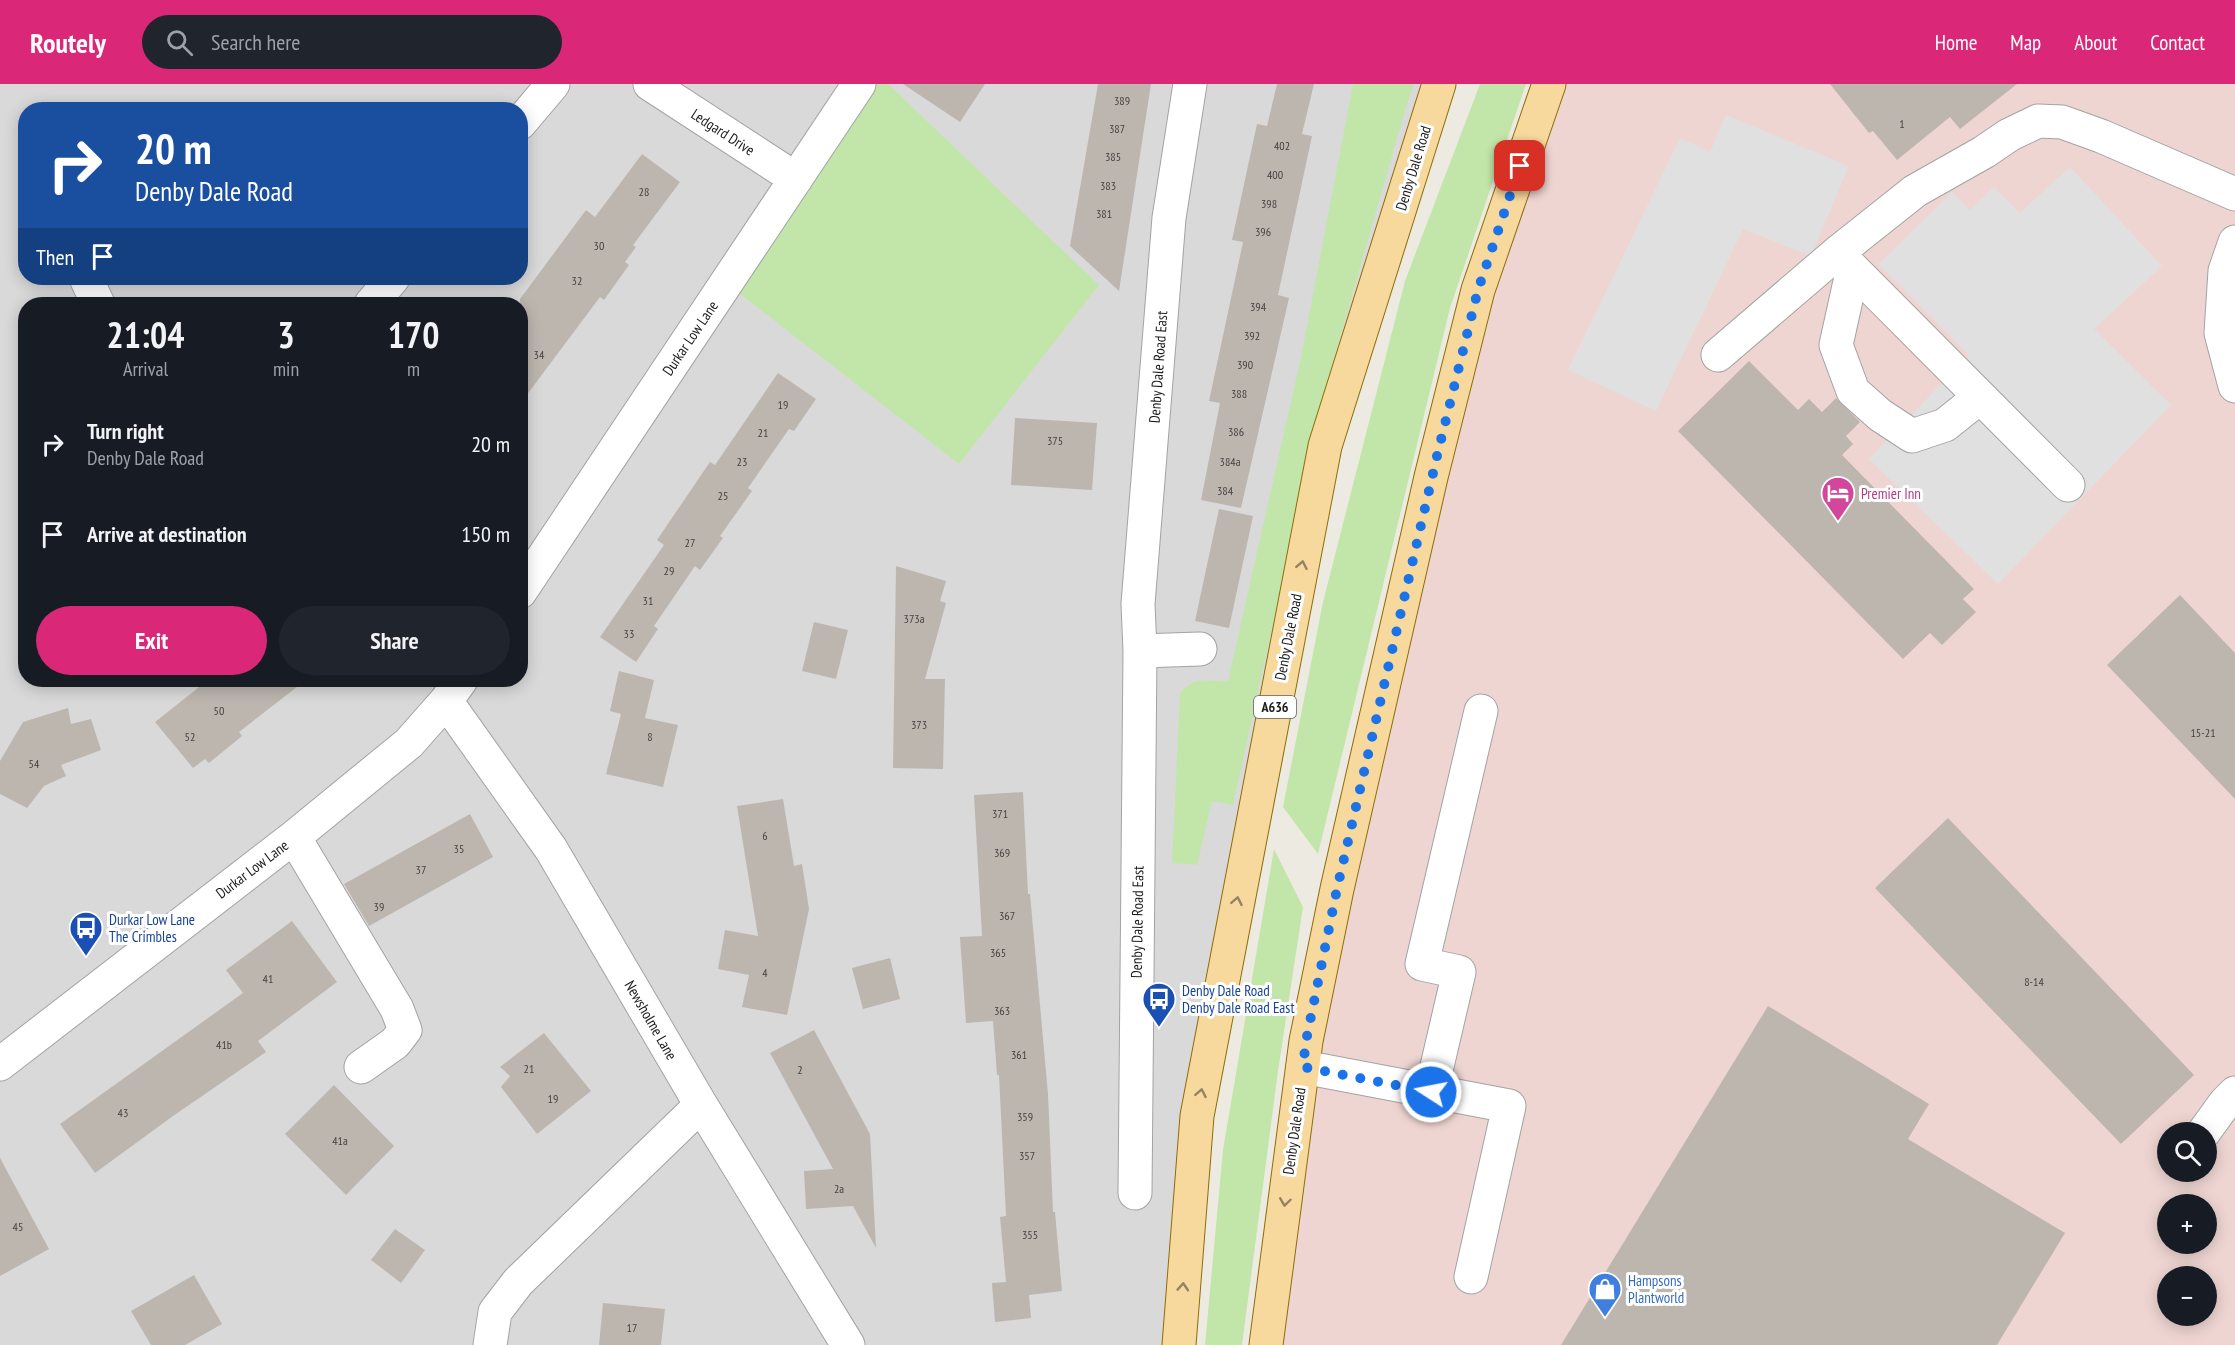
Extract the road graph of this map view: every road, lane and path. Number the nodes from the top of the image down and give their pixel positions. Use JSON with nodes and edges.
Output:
{"nodes":[{"id":1,"x":553,"y":84,"type":"edge"},
{"id":2,"x":650,"y":84,"type":"edge"},
{"id":3,"x":859,"y":84,"type":"edge"},
{"id":4,"x":1191,"y":84,"type":"edge"},
{"id":5,"x":1439,"y":84,"type":"edge"},
{"id":6,"x":1549,"y":84,"type":"edge"},
{"id":7,"x":528,"y":114,"type":"edge"},
{"id":8,"x":796,"y":179,"type":"junction"},
{"id":9,"x":2235,"y":194,"type":"edge"},
{"id":10,"x":2235,"y":242,"type":"edge"},
{"id":11,"x":1846,"y":262,"type":"junction"},
{"id":12,"x":387,"y":285,"type":"edge"},
{"id":13,"x":377,"y":297,"type":"edge"},
{"id":14,"x":1718,"y":355,"type":"dead end"},
{"id":15,"x":2235,"y":386,"type":"edge"},
{"id":16,"x":1980,"y":396,"type":"junction"},
{"id":17,"x":2068,"y":485,"type":"dead end"},
{"id":18,"x":528,"y":579,"type":"edge"},
{"id":19,"x":1200,"y":649,"type":"dead end"},
{"id":20,"x":1140,"y":651,"type":"junction"},
{"id":21,"x":454,"y":690,"type":"edge"},
{"id":22,"x":1481,"y":711,"type":"dead end"},
{"id":23,"x":294,"y":837,"type":"junction"},
{"id":24,"x":0,"y":1064,"type":"edge"},
{"id":25,"x":361,"y":1067,"type":"dead end"},
{"id":26,"x":1303,"y":1067,"type":"junction"},
{"id":27,"x":1431,"y":1092,"type":"junction"},
{"id":28,"x":2235,"y":1093,"type":"edge"},
{"id":29,"x":701,"y":1105,"type":"junction"},
{"id":30,"x":2211,"y":1122,"type":"edge"},
{"id":31,"x":1135,"y":1192,"type":"dead end"},
{"id":32,"x":1471,"y":1277,"type":"dead end"},
{"id":33,"x":490,"y":1345,"type":"edge"},
{"id":34,"x":848,"y":1345,"type":"edge"},
{"id":35,"x":1179,"y":1345,"type":"edge"},
{"id":36,"x":1266,"y":1345,"type":"edge"}],
"edges":[{"from":1,"to":7,"type":"street"},
{"from":2,"to":8,"type":"street","name":"Ledgard Drive"},
{"from":3,"to":8,"type":"street","name":"Durkar Low Lane"},
{"from":4,"to":20,"type":"street","name":"Denby Dale Road East"},
{"from":35,"to":5,"type":"main road","name":"Denby Dale Road","number":"A636","one_way":true},
{"from":6,"to":26,"type":"main road","name":"Denby Dale Road"},
{"from":8,"to":18,"type":"street","name":"Durkar Low Lane"},
{"from":9,"to":11,"type":"street"},
{"from":10,"to":15,"type":"street"},
{"from":11,"to":14,"type":"street"},
{"from":11,"to":16,"type":"street"},
{"from":11,"to":16,"type":"street"},
{"from":12,"to":13,"type":"street"},
{"from":16,"to":17,"type":"street"},
{"from":19,"to":20,"type":"street"},
{"from":20,"to":31,"type":"street","name":"Denby Dale Road East"},
{"from":21,"to":23,"type":"street","name":"Durkar Low Lane"},
{"from":21,"to":29,"type":"street","name":"Newsholme Lane"},
{"from":22,"to":27,"type":"street"},
{"from":23,"to":24,"type":"street","name":"Durkar Low Lane"},
{"from":23,"to":25,"type":"street"},
{"from":26,"to":27,"type":"street"},
{"from":26,"to":36,"type":"main road","name":"Denby Dale Road","one_way":true},
{"from":27,"to":32,"type":"street"},
{"from":28,"to":30,"type":"street"},
{"from":29,"to":33,"type":"street"},
{"from":29,"to":34,"type":"street","name":"Newsholme Lane"}]}
